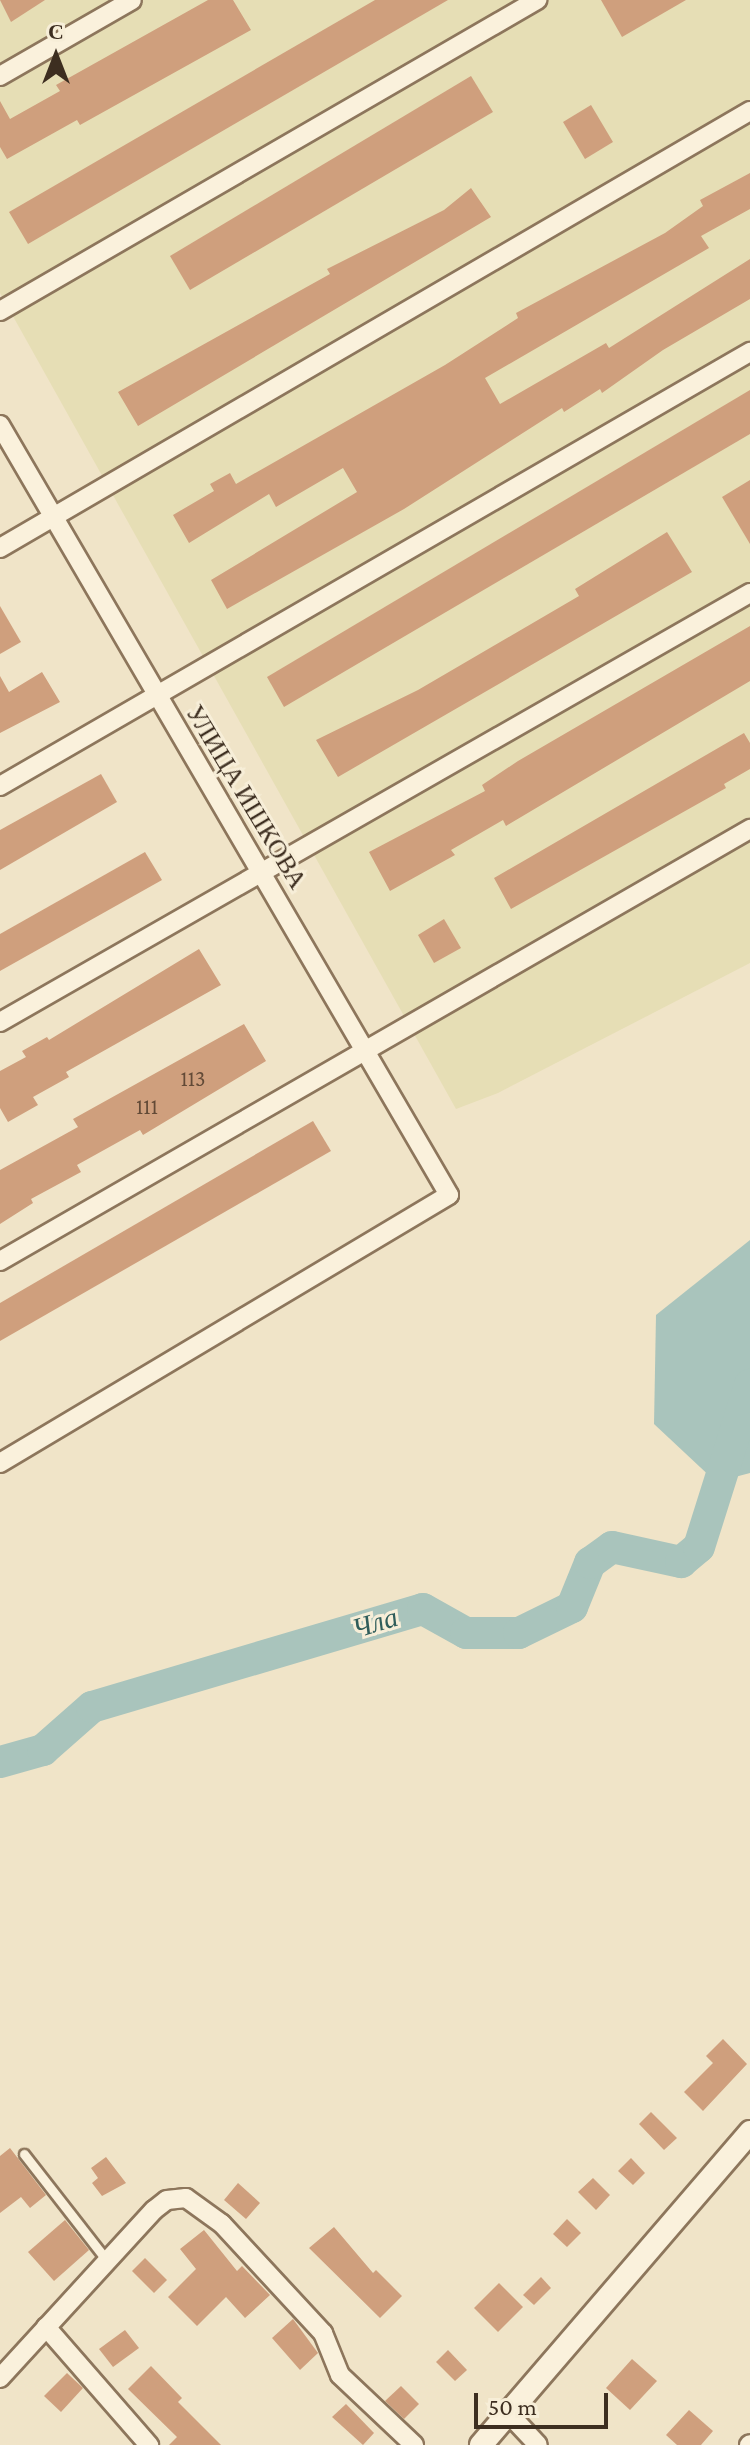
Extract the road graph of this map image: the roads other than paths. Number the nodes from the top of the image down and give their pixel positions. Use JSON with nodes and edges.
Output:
{"nodes":[{"id":1,"x":132,"y":0,"type":"edge"},
{"id":2,"x":537,"y":0,"type":"edge"},
{"id":3,"x":0,"y":76,"type":"edge"},
{"id":4,"x":750,"y":111,"type":"edge"},
{"id":5,"x":0,"y":311,"type":"edge"},
{"id":6,"x":750,"y":352,"type":"edge"},
{"id":7,"x":0,"y":425,"type":"edge"},
{"id":8,"x":54,"y":517,"type":"junction"},
{"id":9,"x":0,"y":548,"type":"edge"},
{"id":10,"x":750,"y":593,"type":"edge"},
{"id":11,"x":156,"y":696,"type":"junction"},
{"id":12,"x":0,"y":786,"type":"edge"},
{"id":13,"x":750,"y":829,"type":"edge"},
{"id":14,"x":260,"y":871,"type":"junction"},
{"id":15,"x":0,"y":1022,"type":"edge"},
{"id":16,"x":363,"y":1049,"type":"junction"},
{"id":17,"x":0,"y":1261,"type":"edge"},
{"id":18,"x":0,"y":1463,"type":"edge"},
{"id":19,"x":750,"y":2132,"type":"edge"},
{"id":20,"x":24,"y":2154,"type":"dead end"},
{"id":21,"x":105,"y":2258,"type":"junction"},
{"id":22,"x":46,"y":2327,"type":"junction"},
{"id":23,"x":0,"y":2378,"type":"edge"},
{"id":24,"x":509,"y":2414,"type":"junction"},
{"id":25,"x":149,"y":2445,"type":"edge"},
{"id":26,"x":414,"y":2445,"type":"edge"},
{"id":27,"x":481,"y":2445,"type":"edge"},
{"id":28,"x":538,"y":2445,"type":"edge"}],
"edges":[{"from":1,"to":3,"type":"street"},
{"from":2,"to":5,"type":"street"},
{"from":4,"to":8,"type":"street"},
{"from":6,"to":11,"type":"street"},
{"from":7,"to":8,"type":"street","name":"УЛИЦА ИШКОВА"},
{"from":8,"to":9,"type":"street"},
{"from":8,"to":11,"type":"street","name":"УЛИЦА ИШКОВА"},
{"from":10,"to":14,"type":"street"},
{"from":11,"to":12,"type":"street"},
{"from":11,"to":14,"type":"street","name":"УЛИЦА ИШКОВА"},
{"from":13,"to":16,"type":"street"},
{"from":14,"to":15,"type":"street"},
{"from":14,"to":16,"type":"street","name":"УЛИЦА ИШКОВА"},
{"from":16,"to":17,"type":"street"},
{"from":16,"to":18,"type":"street","name":"УЛИЦА ИШКОВА"},
{"from":19,"to":24,"type":"street"},
{"from":20,"to":21,"type":"lane"},
{"from":21,"to":22,"type":"street"},
{"from":21,"to":26,"type":"street"},
{"from":22,"to":23,"type":"street"},
{"from":22,"to":25,"type":"street"},
{"from":24,"to":27,"type":"street"},
{"from":24,"to":28,"type":"street"}]}
